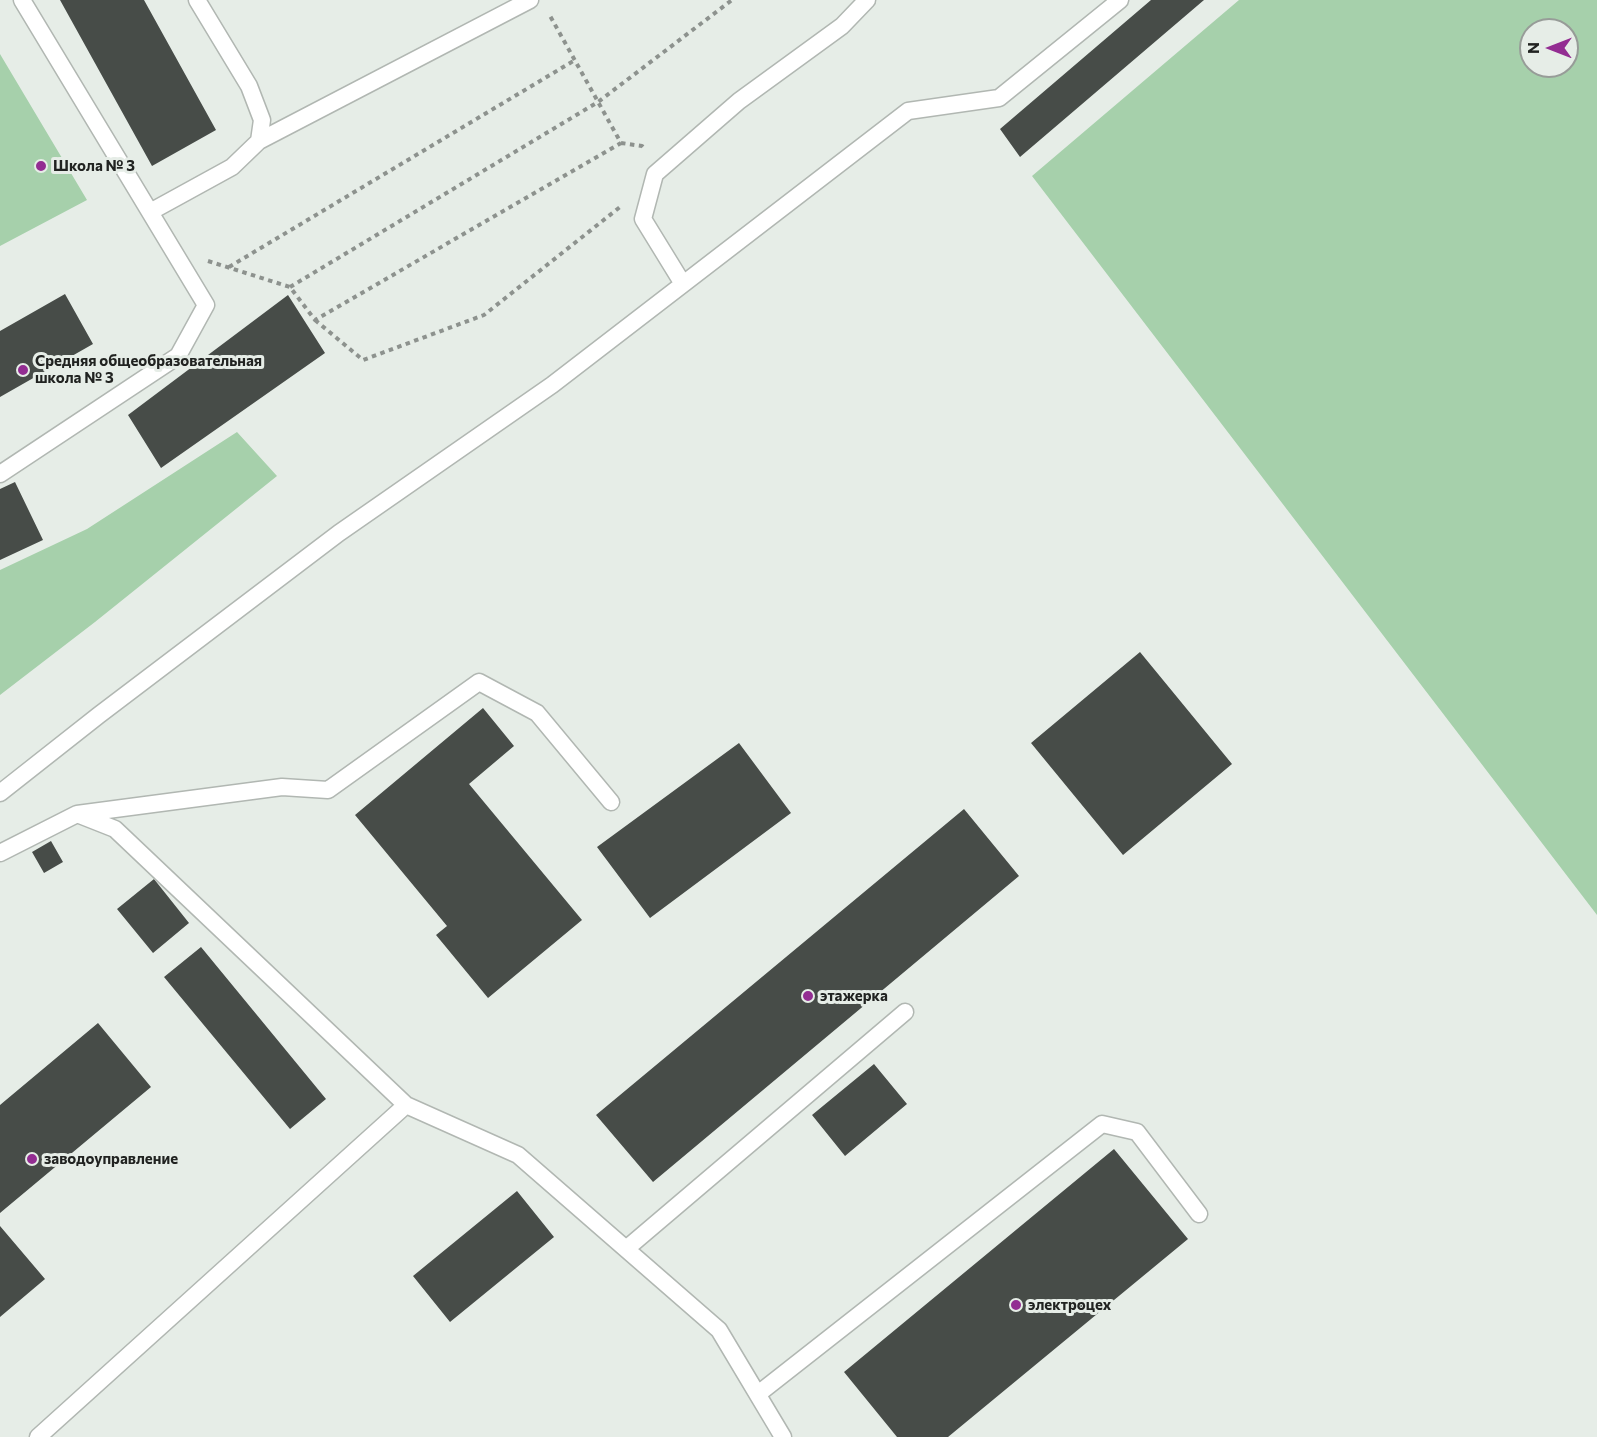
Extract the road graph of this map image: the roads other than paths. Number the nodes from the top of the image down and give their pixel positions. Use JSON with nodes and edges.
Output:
{"nodes":[{"id":1,"x":22,"y":0,"type":"edge"},
{"id":2,"x":197,"y":0,"type":"edge"},
{"id":3,"x":530,"y":0,"type":"edge"},
{"id":4,"x":867,"y":0,"type":"edge"},
{"id":5,"x":1120,"y":0,"type":"edge"},
{"id":6,"x":259,"y":141,"type":"junction"},
{"id":7,"x":150,"y":212,"type":"junction"},
{"id":8,"x":683,"y":284,"type":"junction"},
{"id":9,"x":0,"y":474,"type":"edge"},
{"id":10,"x":0,"y":793,"type":"edge"},
{"id":11,"x":611,"y":802,"type":"dead end"},
{"id":12,"x":77,"y":814,"type":"junction"},
{"id":13,"x":0,"y":853,"type":"edge"},
{"id":14,"x":905,"y":1012,"type":"dead end"},
{"id":15,"x":406,"y":1105,"type":"junction"},
{"id":16,"x":1199,"y":1214,"type":"dead end"},
{"id":17,"x":626,"y":1249,"type":"junction"},
{"id":18,"x":758,"y":1394,"type":"junction"},
{"id":19,"x":38,"y":1437,"type":"edge"},
{"id":20,"x":783,"y":1437,"type":"edge"}],
"edges":[{"from":1,"to":7,"type":"lane"},
{"from":2,"to":6,"type":"lane"},
{"from":3,"to":6,"type":"lane"},
{"from":4,"to":8,"type":"lane"},
{"from":5,"to":8,"type":"lane"},
{"from":6,"to":7,"type":"lane"},
{"from":7,"to":9,"type":"lane"},
{"from":8,"to":10,"type":"lane"},
{"from":11,"to":12,"type":"lane"},
{"from":12,"to":13,"type":"lane"},
{"from":12,"to":15,"type":"lane"},
{"from":14,"to":17,"type":"lane"},
{"from":15,"to":17,"type":"lane"},
{"from":15,"to":19,"type":"lane"},
{"from":16,"to":18,"type":"lane"},
{"from":17,"to":18,"type":"lane"},
{"from":18,"to":20,"type":"lane"}]}
